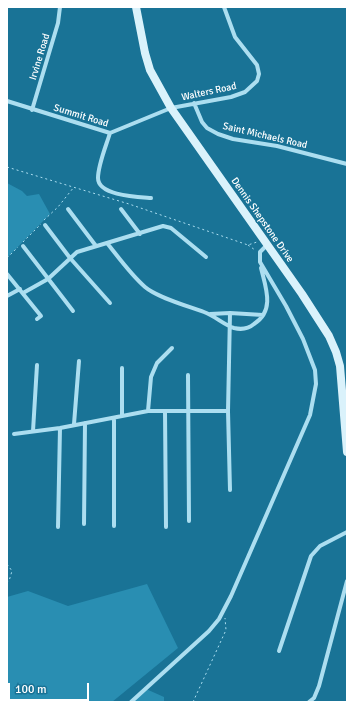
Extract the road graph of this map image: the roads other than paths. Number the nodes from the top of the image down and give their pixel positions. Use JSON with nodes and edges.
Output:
{"nodes":[{"id":1,"x":60,"y":7,"type":"edge"},
{"id":2,"x":136,"y":7,"type":"edge"},
{"id":3,"x":224,"y":7,"type":"edge"},
{"id":4,"x":7,"y":101,"type":"edge"},
{"id":5,"x":194,"y":104,"type":"junction"},
{"id":6,"x":171,"y":108,"type":"junction"},
{"id":7,"x":32,"y":110,"type":"junction"},
{"id":8,"x":110,"y":134,"type":"junction"},
{"id":9,"x":347,"y":164,"type":"edge"},
{"id":10,"x":152,"y":198,"type":"dead end"},
{"id":11,"x":68,"y":209,"type":"dead end"},
{"id":12,"x":121,"y":209,"type":"dead end"},
{"id":13,"x":45,"y":225,"type":"dead end"},
{"id":14,"x":140,"y":234,"type":"junction"},
{"id":15,"x":265,"y":241,"type":"junction"},
{"id":16,"x":107,"y":243,"type":"junction"},
{"id":17,"x":23,"y":246,"type":"dead end"},
{"id":18,"x":96,"y":246,"type":"junction"},
{"id":19,"x":206,"y":257,"type":"dead end"},
{"id":20,"x":70,"y":258,"type":"junction"},
{"id":21,"x":260,"y":262,"type":"junction"},
{"id":22,"x":7,"y":274,"type":"edge"},
{"id":23,"x":48,"y":279,"type":"junction"},
{"id":24,"x":21,"y":291,"type":"junction"},
{"id":25,"x":7,"y":296,"type":"edge"},
{"id":26,"x":110,"y":303,"type":"dead end"},
{"id":27,"x":73,"y":311,"type":"dead end"},
{"id":28,"x":230,"y":313,"type":"junction"},
{"id":29,"x":210,"y":314,"type":"junction"},
{"id":30,"x":263,"y":315,"type":"junction"},
{"id":31,"x":37,"y":319,"type":"dead end"},
{"id":32,"x":230,"y":326,"type":"junction"},
{"id":33,"x":172,"y":348,"type":"dead end"},
{"id":34,"x":79,"y":361,"type":"dead end"},
{"id":35,"x":37,"y":365,"type":"dead end"},
{"id":36,"x":122,"y":368,"type":"dead end"},
{"id":37,"x":188,"y":375,"type":"dead end"},
{"id":38,"x":148,"y":411,"type":"junction"},
{"id":39,"x":165,"y":411,"type":"junction"},
{"id":40,"x":228,"y":411,"type":"junction"},
{"id":41,"x":188,"y":412,"type":"junction"},
{"id":42,"x":122,"y":415,"type":"junction"},
{"id":43,"x":114,"y":418,"type":"junction"},
{"id":44,"x":85,"y":423,"type":"junction"},
{"id":45,"x":74,"y":424,"type":"junction"},
{"id":46,"x":60,"y":428,"type":"junction"},
{"id":47,"x":33,"y":431,"type":"junction"},
{"id":48,"x":14,"y":434,"type":"dead end"},
{"id":49,"x":347,"y":452,"type":"edge"},
{"id":50,"x":230,"y":490,"type":"dead end"},
{"id":51,"x":189,"y":520,"type":"dead end"},
{"id":52,"x":84,"y":524,"type":"dead end"},
{"id":53,"x":114,"y":526,"type":"dead end"},
{"id":54,"x":58,"y":527,"type":"dead end"},
{"id":55,"x":166,"y":527,"type":"dead end"},
{"id":56,"x":347,"y":532,"type":"edge"},
{"id":57,"x":347,"y":581,"type":"edge"},
{"id":58,"x":279,"y":651,"type":"dead end"},
{"id":59,"x":131,"y":702,"type":"edge"},
{"id":60,"x":310,"y":702,"type":"edge"}],
"edges":[{"from":1,"to":7,"type":"street","name":"Irvine Road"},
{"from":2,"to":6,"type":"street","name":"Dennis Shepstone Drive"},
{"from":3,"to":5,"type":"street","name":"Walters Road"},
{"from":4,"to":7,"type":"street","name":"Summit Road"},
{"from":5,"to":6,"type":"street","name":"Walters Road"},
{"from":5,"to":9,"type":"street","name":"Saint Michaels Road"},
{"from":6,"to":8,"type":"street","name":"Summit Road"},
{"from":6,"to":15,"type":"street","name":"Dennis Shepstone Drive"},
{"from":7,"to":8,"type":"street","name":"Summit Road"},
{"from":8,"to":10,"type":"street"},
{"from":11,"to":18,"type":"street"},
{"from":12,"to":14,"type":"street"},
{"from":13,"to":20,"type":"street"},
{"from":14,"to":16,"type":"street"},
{"from":14,"to":19,"type":"street"},
{"from":15,"to":21,"type":"street"},
{"from":15,"to":49,"type":"street","name":"Dennis Shepstone Drive"},
{"from":16,"to":18,"type":"street"},
{"from":16,"to":29,"type":"street"},
{"from":17,"to":23,"type":"street"},
{"from":18,"to":20,"type":"street"},
{"from":20,"to":23,"type":"street"},
{"from":20,"to":26,"type":"street"},
{"from":21,"to":30,"type":"street"},
{"from":21,"to":59,"type":"street"},
{"from":22,"to":24,"type":"street"},
{"from":23,"to":24,"type":"street"},
{"from":23,"to":27,"type":"street"},
{"from":24,"to":25,"type":"street"},
{"from":24,"to":31,"type":"street"},
{"from":28,"to":29,"type":"street"},
{"from":28,"to":30,"type":"street"},
{"from":28,"to":32,"type":"street"},
{"from":29,"to":32,"type":"street"},
{"from":30,"to":32,"type":"street"},
{"from":32,"to":40,"type":"street"},
{"from":33,"to":38,"type":"street"},
{"from":34,"to":45,"type":"street"},
{"from":35,"to":47,"type":"street"},
{"from":36,"to":42,"type":"street"},
{"from":37,"to":41,"type":"street"},
{"from":38,"to":39,"type":"street"},
{"from":38,"to":42,"type":"street"},
{"from":39,"to":41,"type":"street"},
{"from":39,"to":55,"type":"street"},
{"from":40,"to":41,"type":"street"},
{"from":40,"to":50,"type":"street"},
{"from":41,"to":51,"type":"street"},
{"from":42,"to":43,"type":"street"},
{"from":43,"to":44,"type":"street"},
{"from":43,"to":53,"type":"street"},
{"from":44,"to":45,"type":"street"},
{"from":44,"to":52,"type":"street"},
{"from":45,"to":46,"type":"street"},
{"from":46,"to":47,"type":"street"},
{"from":46,"to":54,"type":"street"},
{"from":47,"to":48,"type":"street"},
{"from":56,"to":58,"type":"street"},
{"from":57,"to":60,"type":"street"}]}
